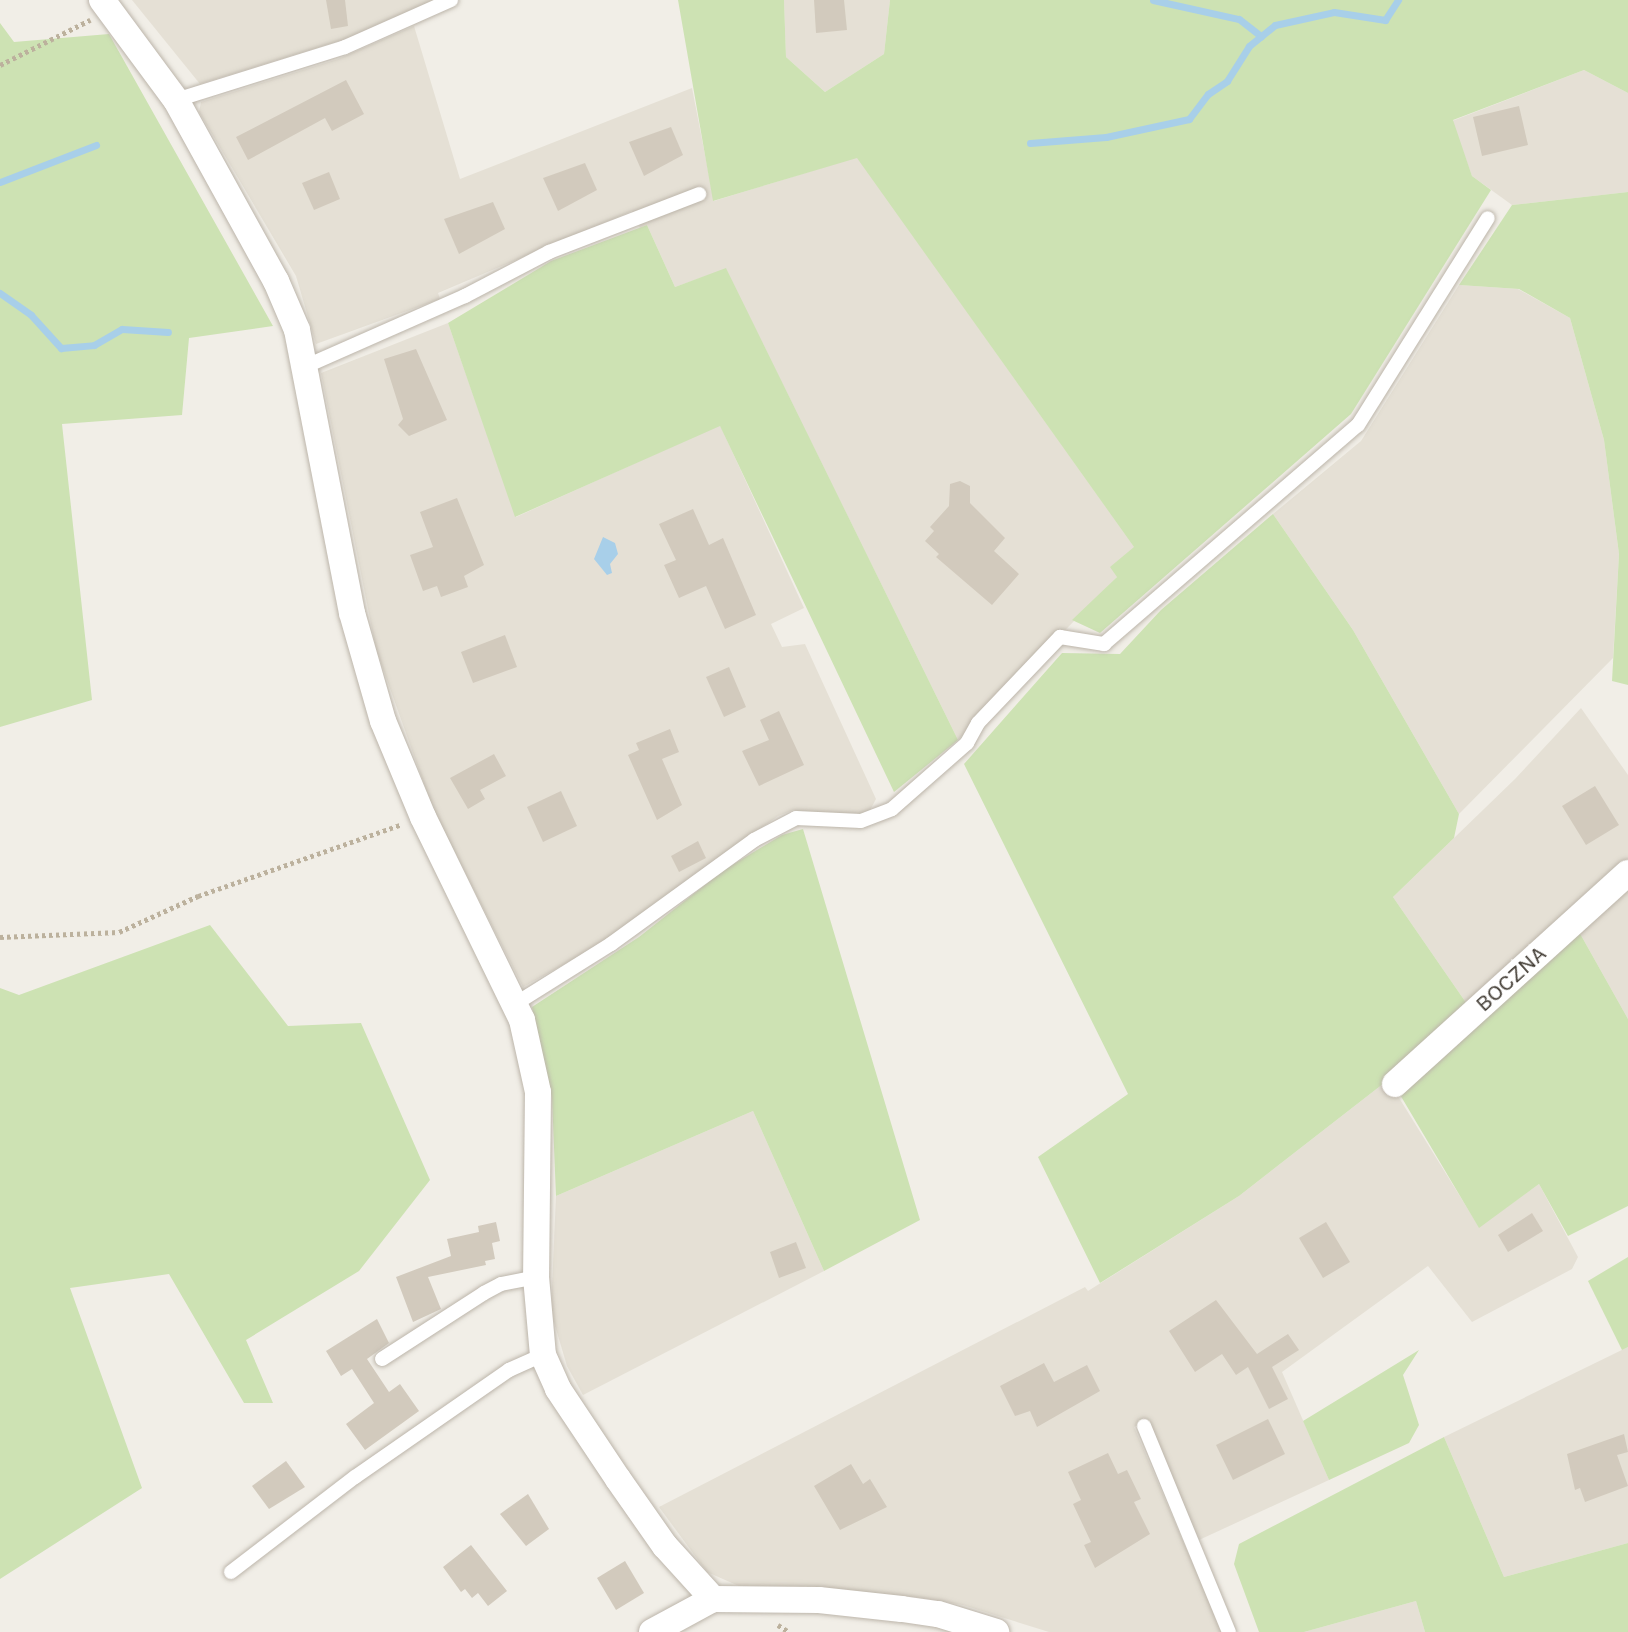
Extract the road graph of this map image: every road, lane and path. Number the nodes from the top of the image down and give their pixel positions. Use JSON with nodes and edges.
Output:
{"nodes":[{"id":1,"x":451,"y":0,"type":"edge"},
{"id":2,"x":106,"y":4,"type":"edge"},
{"id":3,"x":0,"y":65,"type":"edge"},
{"id":4,"x":176,"y":100,"type":"junction"},
{"id":5,"x":699,"y":194,"type":"dead end"},
{"id":6,"x":1488,"y":218,"type":"dead end"},
{"id":7,"x":304,"y":367,"type":"junction"},
{"id":8,"x":423,"y":817,"type":"junction"},
{"id":9,"x":1628,"y":873,"type":"edge"},
{"id":10,"x":0,"y":937,"type":"edge"},
{"id":11,"x":516,"y":1004,"type":"junction"},
{"id":12,"x":1395,"y":1084,"type":"dead end"},
{"id":13,"x":536,"y":1277,"type":"junction"},
{"id":14,"x":543,"y":1355,"type":"junction"},
{"id":15,"x":382,"y":1359,"type":"dead end"},
{"id":16,"x":1144,"y":1426,"type":"dead end"},
{"id":17,"x":231,"y":1572,"type":"dead end"},
{"id":18,"x":713,"y":1599,"type":"junction"},
{"id":19,"x":652,"y":1632,"type":"edge"},
{"id":20,"x":996,"y":1632,"type":"edge"},
{"id":21,"x":1229,"y":1632,"type":"edge"}],
"edges":[{"from":1,"to":4,"type":"lane"},
{"from":2,"to":3,"type":"path"},
{"from":2,"to":4,"type":"street"},
{"from":4,"to":7,"type":"street"},
{"from":5,"to":7,"type":"lane"},
{"from":6,"to":11,"type":"lane"},
{"from":7,"to":8,"type":"street"},
{"from":8,"to":10,"type":"path"},
{"from":8,"to":11,"type":"street"},
{"from":9,"to":12,"type":"street","name":"BOCZNA"},
{"from":11,"to":13,"type":"street"},
{"from":13,"to":14,"type":"street"},
{"from":13,"to":15,"type":"lane"},
{"from":14,"to":17,"type":"lane"},
{"from":14,"to":18,"type":"street"},
{"from":16,"to":21,"type":"lane"},
{"from":18,"to":19,"type":"street"},
{"from":18,"to":20,"type":"street"}]}
